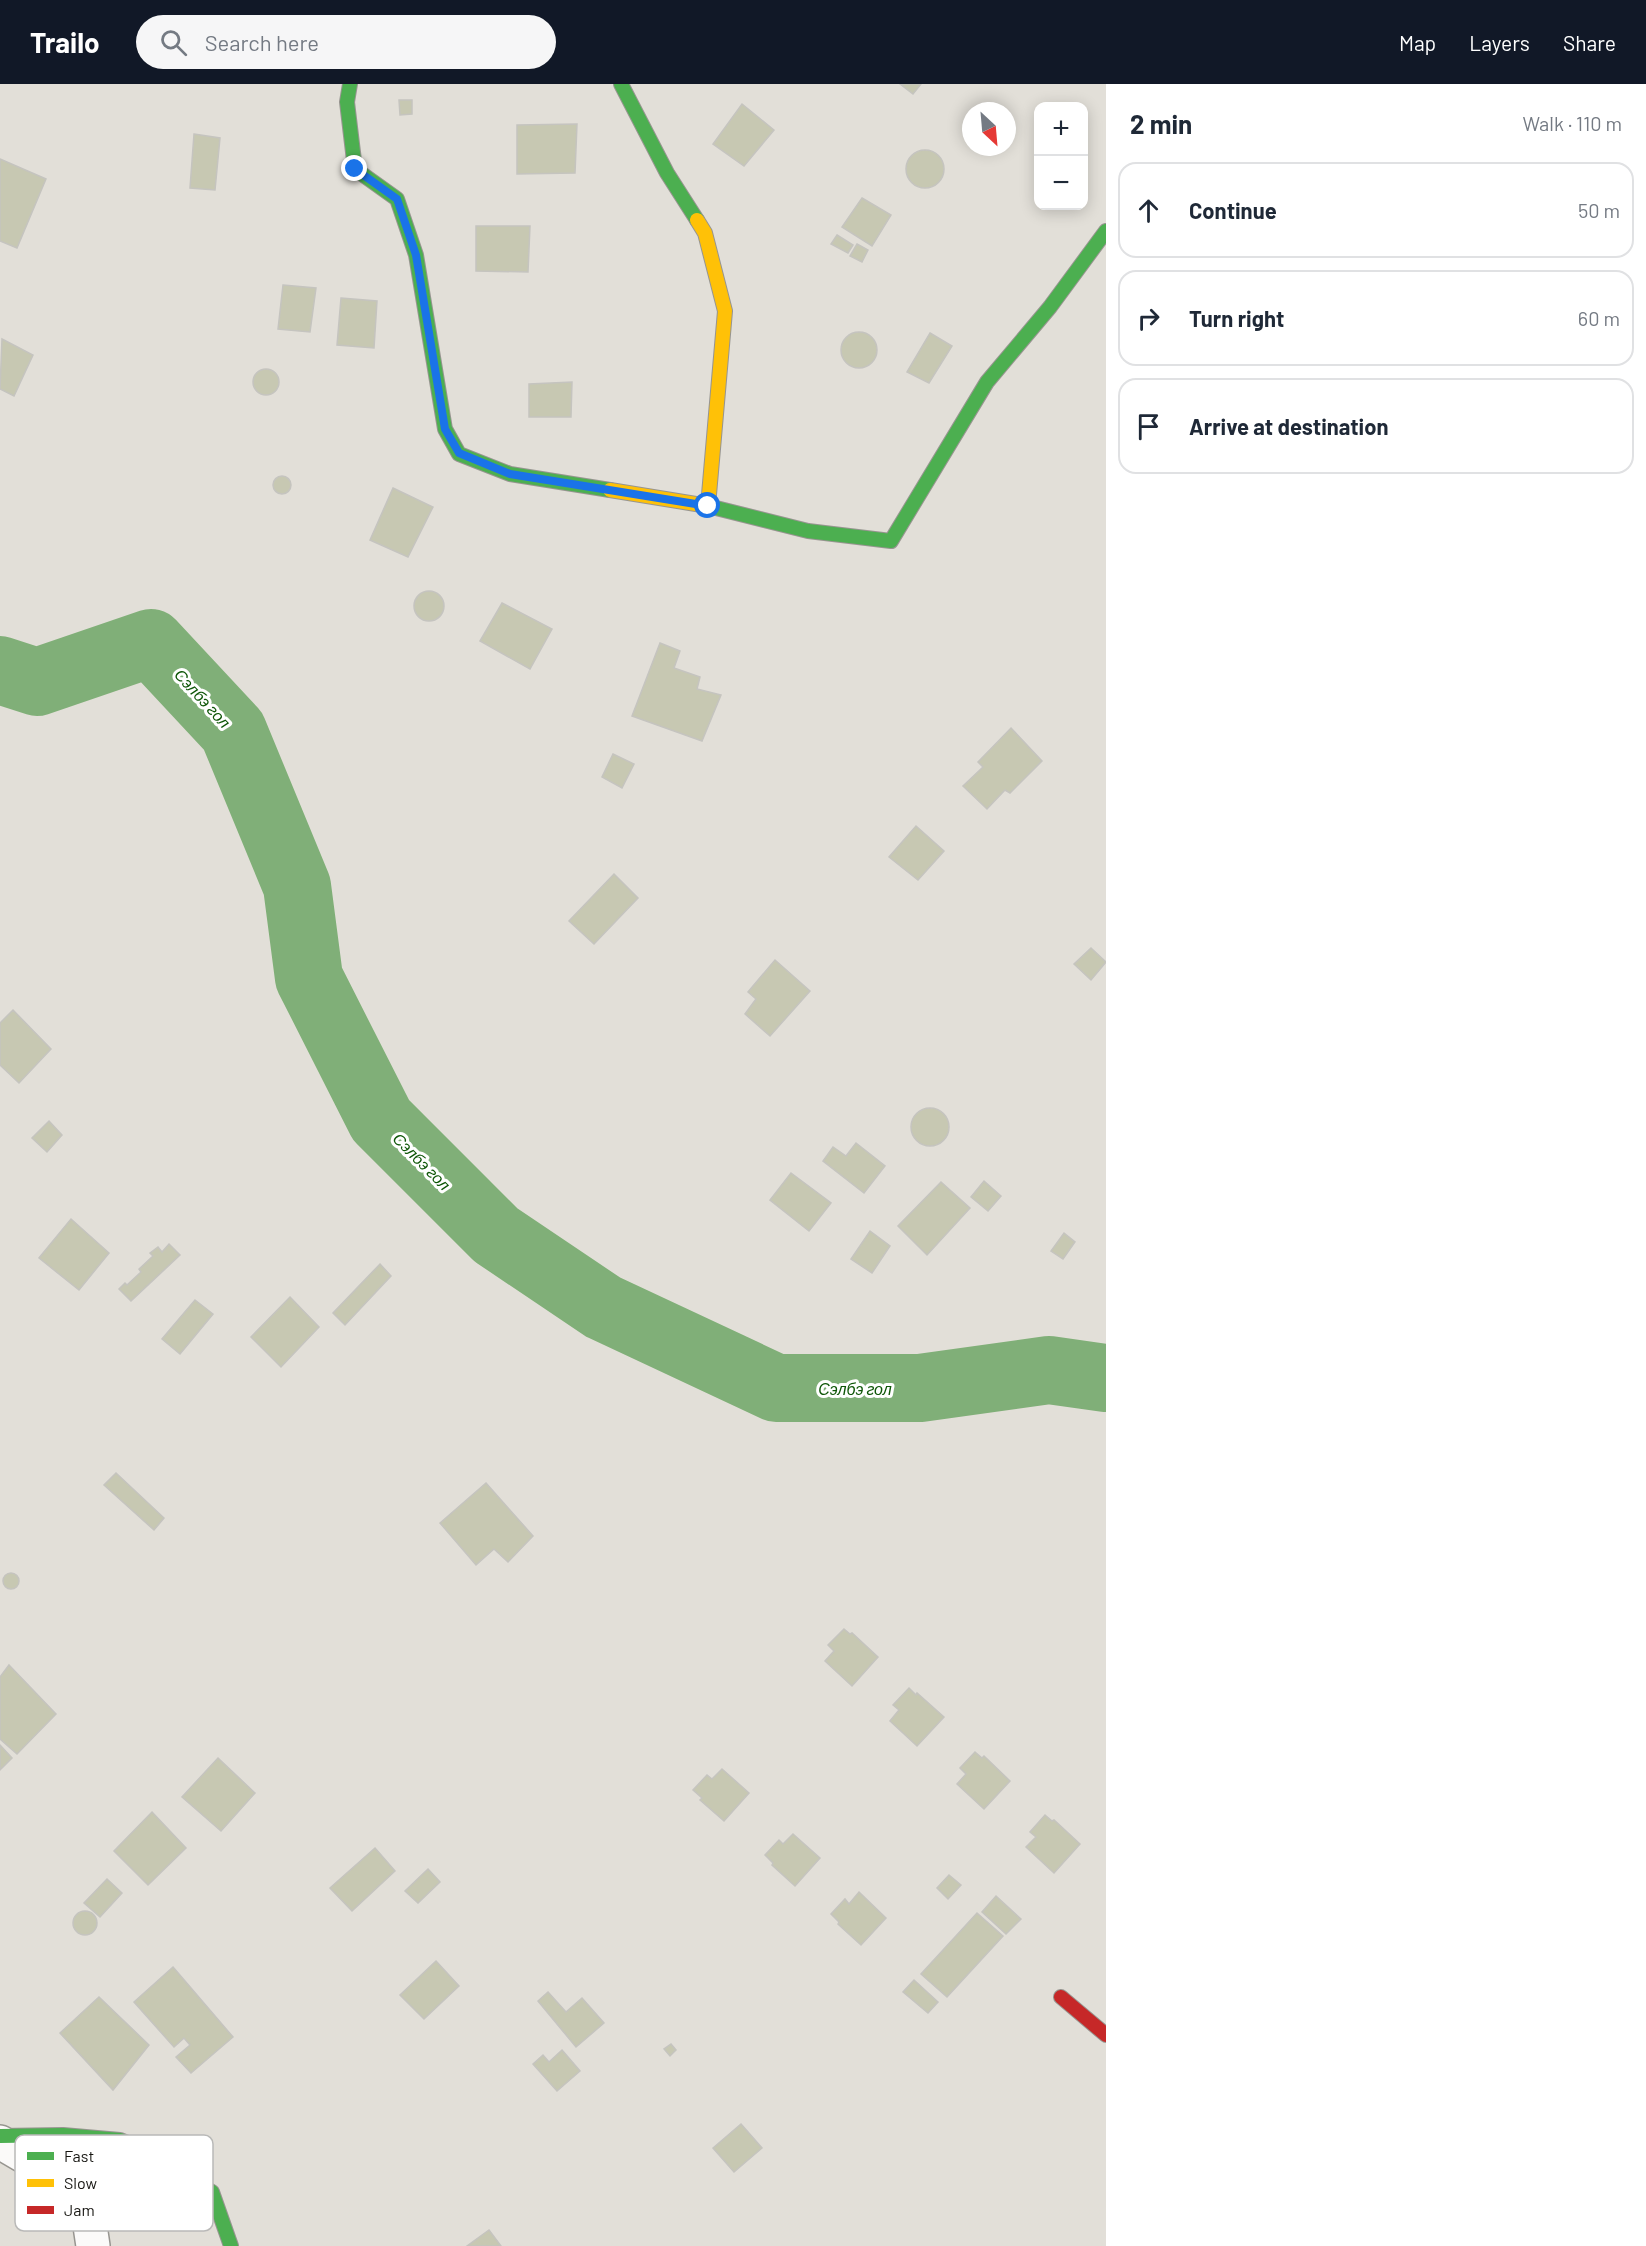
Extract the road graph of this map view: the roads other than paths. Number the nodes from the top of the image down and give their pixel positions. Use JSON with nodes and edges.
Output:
{"nodes":[{"id":1,"x":350,"y":84,"type":"edge"},
{"id":2,"x":621,"y":84,"type":"edge"},
{"id":3,"x":1106,"y":231,"type":"edge"},
{"id":4,"x":708,"y":506,"type":"junction"},
{"id":5,"x":1061,"y":1997,"type":"dead end"},
{"id":6,"x":1106,"y":2036,"type":"edge"},
{"id":7,"x":0,"y":2136,"type":"edge"},
{"id":8,"x":15,"y":2136,"type":"edge"},
{"id":9,"x":0,"y":2142,"type":"edge"},
{"id":10,"x":15,"y":2151,"type":"edge"},
{"id":11,"x":213,"y":2195,"type":"edge"},
{"id":12,"x":91,"y":2231,"type":"edge"},
{"id":13,"x":93,"y":2246,"type":"edge"},
{"id":14,"x":231,"y":2246,"type":"edge"}],
"edges":[{"from":1,"to":4,"type":"street"},
{"from":2,"to":4,"type":"street"},
{"from":3,"to":4,"type":"street"},
{"from":5,"to":6,"type":"street"},
{"from":7,"to":8,"type":"street"},
{"from":9,"to":10,"type":"street"},
{"from":11,"to":14,"type":"street"},
{"from":12,"to":13,"type":"street"}]}
